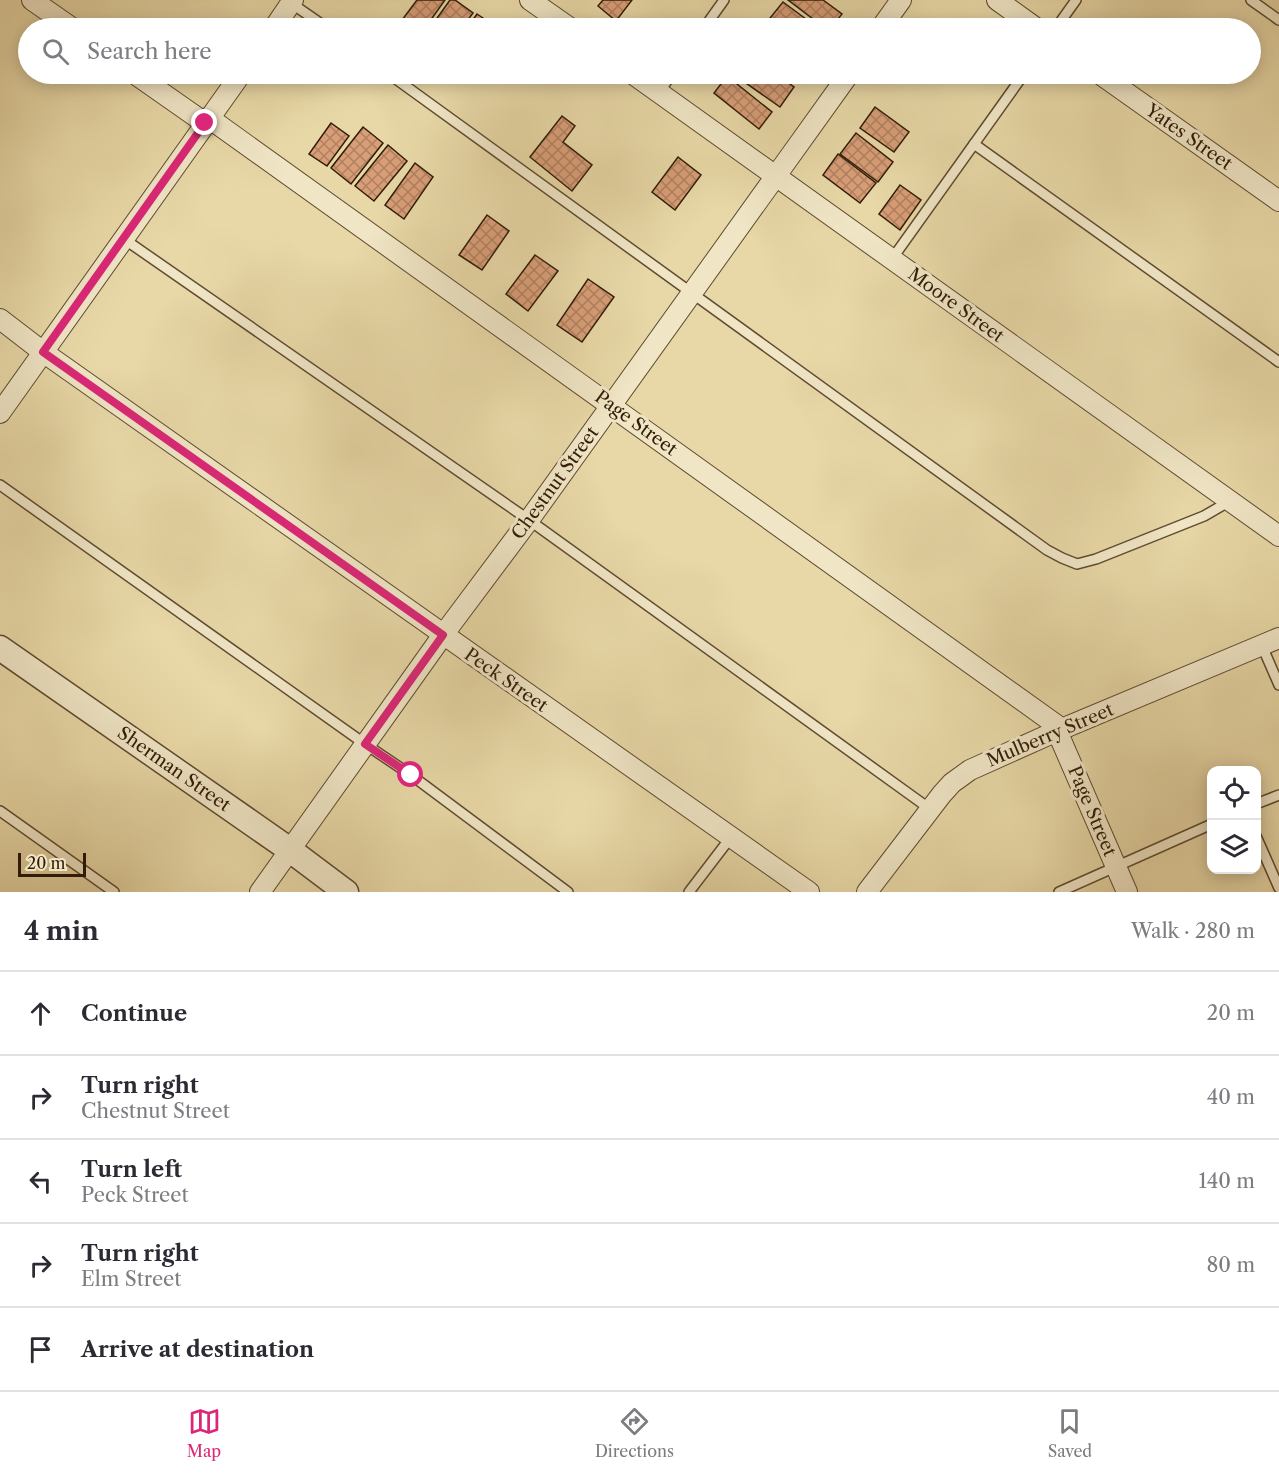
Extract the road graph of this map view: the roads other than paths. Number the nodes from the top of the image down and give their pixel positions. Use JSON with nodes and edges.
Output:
{"nodes":[{"id":1,"x":32,"y":0,"type":"edge"},
{"id":2,"x":530,"y":0,"type":"edge"},
{"id":3,"x":724,"y":0,"type":"edge"},
{"id":4,"x":901,"y":0,"type":"edge"},
{"id":5,"x":997,"y":0,"type":"edge"},
{"id":6,"x":1076,"y":0,"type":"edge"},
{"id":7,"x":1251,"y":0,"type":"edge"},
{"id":8,"x":289,"y":4,"type":"edge"},
{"id":9,"x":58,"y":18,"type":"edge"},
{"id":10,"x":280,"y":18,"type":"edge"},
{"id":11,"x":311,"y":18,"type":"edge"},
{"id":12,"x":556,"y":18,"type":"edge"},
{"id":13,"x":711,"y":18,"type":"edge"},
{"id":14,"x":888,"y":18,"type":"edge"},
{"id":15,"x":1022,"y":18,"type":"edge"},
{"id":16,"x":1063,"y":18,"type":"edge"},
{"id":17,"x":1279,"y":20,"type":"edge"},
{"id":18,"x":150,"y":84,"type":"edge"},
{"id":19,"x":234,"y":84,"type":"edge"},
{"id":20,"x":404,"y":84,"type":"edge"},
{"id":21,"x":647,"y":84,"type":"edge"},
{"id":22,"x":665,"y":84,"type":"edge"},
{"id":23,"x":842,"y":84,"type":"edge"},
{"id":24,"x":1017,"y":84,"type":"edge"},
{"id":25,"x":1114,"y":84,"type":"edge"},
{"id":26,"x":659,"y":92,"type":"junction"},
{"id":27,"x":207,"y":121,"type":"junction"},
{"id":28,"x":974,"y":144,"type":"junction"},
{"id":29,"x":776,"y":176,"type":"junction"},
{"id":30,"x":1279,"y":201,"type":"edge"},
{"id":31,"x":124,"y":239,"type":"junction"},
{"id":32,"x":892,"y":259,"type":"junction"},
{"id":33,"x":692,"y":291,"type":"junction"},
{"id":34,"x":0,"y":319,"type":"edge"},
{"id":35,"x":43,"y":352,"type":"junction"},
{"id":36,"x":1279,"y":362,"type":"edge"},
{"id":37,"x":611,"y":406,"type":"junction"},
{"id":38,"x":0,"y":413,"type":"edge"},
{"id":39,"x":0,"y":485,"type":"edge"},
{"id":40,"x":1230,"y":501,"type":"junction"},
{"id":41,"x":529,"y":520,"type":"junction"},
{"id":42,"x":1279,"y":536,"type":"edge"},
{"id":43,"x":443,"y":635,"type":"junction"},
{"id":44,"x":1270,"y":642,"type":"edge"},
{"id":45,"x":0,"y":648,"type":"edge"},
{"id":46,"x":1279,"y":685,"type":"edge"},
{"id":47,"x":1060,"y":730,"type":"junction"},
{"id":48,"x":365,"y":744,"type":"junction"},
{"id":49,"x":1279,"y":795,"type":"edge"},
{"id":50,"x":1261,"y":802,"type":"edge"},
{"id":51,"x":930,"y":809,"type":"junction"},
{"id":52,"x":0,"y":811,"type":"edge"},
{"id":53,"x":1207,"y":826,"type":"edge"},
{"id":54,"x":731,"y":837,"type":"junction"},
{"id":55,"x":1261,"y":845,"type":"edge"},
{"id":56,"x":290,"y":850,"type":"junction"},
{"id":57,"x":1116,"y":867,"type":"junction"},
{"id":58,"x":1279,"y":888,"type":"edge"},
{"id":59,"x":114,"y":892,"type":"edge"},
{"id":60,"x":260,"y":892,"type":"edge"},
{"id":61,"x":346,"y":892,"type":"edge"},
{"id":62,"x":568,"y":892,"type":"edge"},
{"id":63,"x":689,"y":892,"type":"edge"},
{"id":64,"x":808,"y":892,"type":"edge"},
{"id":65,"x":867,"y":892,"type":"edge"},
{"id":66,"x":1059,"y":892,"type":"edge"},
{"id":67,"x":1127,"y":892,"type":"edge"}],
"edges":[{"from":1,"to":9,"type":"street"},
{"from":2,"to":12,"type":"street"},
{"from":3,"to":13,"type":"lane"},
{"from":4,"to":14,"type":"street"},
{"from":5,"to":15,"type":"street"},
{"from":6,"to":16,"type":"lane"},
{"from":7,"to":17,"type":"lane"},
{"from":8,"to":10,"type":"street"},
{"from":8,"to":11,"type":"lane"},
{"from":18,"to":27,"type":"street","name":"Page Street"},
{"from":19,"to":27,"type":"street"},
{"from":20,"to":33,"type":"lane"},
{"from":21,"to":26,"type":"street","name":"Moore Street"},
{"from":22,"to":26,"type":"lane"},
{"from":23,"to":29,"type":"street","name":"Chestnut Street"},
{"from":24,"to":28,"type":"lane"},
{"from":25,"to":30,"type":"street","name":"Yates Street"},
{"from":26,"to":29,"type":"street","name":"Moore Street"},
{"from":27,"to":31,"type":"street"},
{"from":27,"to":37,"type":"street","name":"Page Street"},
{"from":28,"to":32,"type":"lane"},
{"from":28,"to":36,"type":"lane"},
{"from":29,"to":32,"type":"street","name":"Moore Street"},
{"from":29,"to":33,"type":"street","name":"Chestnut Street"},
{"from":31,"to":35,"type":"street"},
{"from":31,"to":41,"type":"lane"},
{"from":32,"to":40,"type":"street","name":"Moore Street"},
{"from":33,"to":37,"type":"street","name":"Chestnut Street"},
{"from":33,"to":40,"type":"lane"},
{"from":34,"to":35,"type":"street","name":"Peck Street"},
{"from":35,"to":38,"type":"street"},
{"from":35,"to":43,"type":"street","name":"Peck Street"},
{"from":37,"to":41,"type":"street","name":"Chestnut Street"},
{"from":37,"to":47,"type":"street","name":"Page Street"},
{"from":39,"to":48,"type":"lane"},
{"from":40,"to":42,"type":"street","name":"Moore Street"},
{"from":41,"to":43,"type":"street","name":"Chestnut Street"},
{"from":41,"to":51,"type":"lane"},
{"from":43,"to":48,"type":"street","name":"Chestnut Street"},
{"from":43,"to":54,"type":"street","name":"Peck Street"},
{"from":44,"to":46,"type":"lane"},
{"from":44,"to":47,"type":"street","name":"Mulberry Street"},
{"from":45,"to":56,"type":"street","name":"Sherman Street"},
{"from":47,"to":51,"type":"street","name":"Mulberry Street"},
{"from":47,"to":57,"type":"street","name":"Page Street"},
{"from":48,"to":56,"type":"street","name":"Chestnut Street"},
{"from":48,"to":62,"type":"lane"},
{"from":49,"to":50,"type":"lane"},
{"from":51,"to":65,"type":"street","name":"Mulberry Street"},
{"from":52,"to":59,"type":"lane"},
{"from":53,"to":57,"type":"lane"},
{"from":54,"to":63,"type":"lane"},
{"from":54,"to":64,"type":"street","name":"Peck Street"},
{"from":55,"to":58,"type":"lane"},
{"from":56,"to":60,"type":"street","name":"Chestnut Street"},
{"from":56,"to":61,"type":"street","name":"Sherman Street"},
{"from":57,"to":66,"type":"lane"},
{"from":57,"to":67,"type":"street","name":"Page Street"}]}
